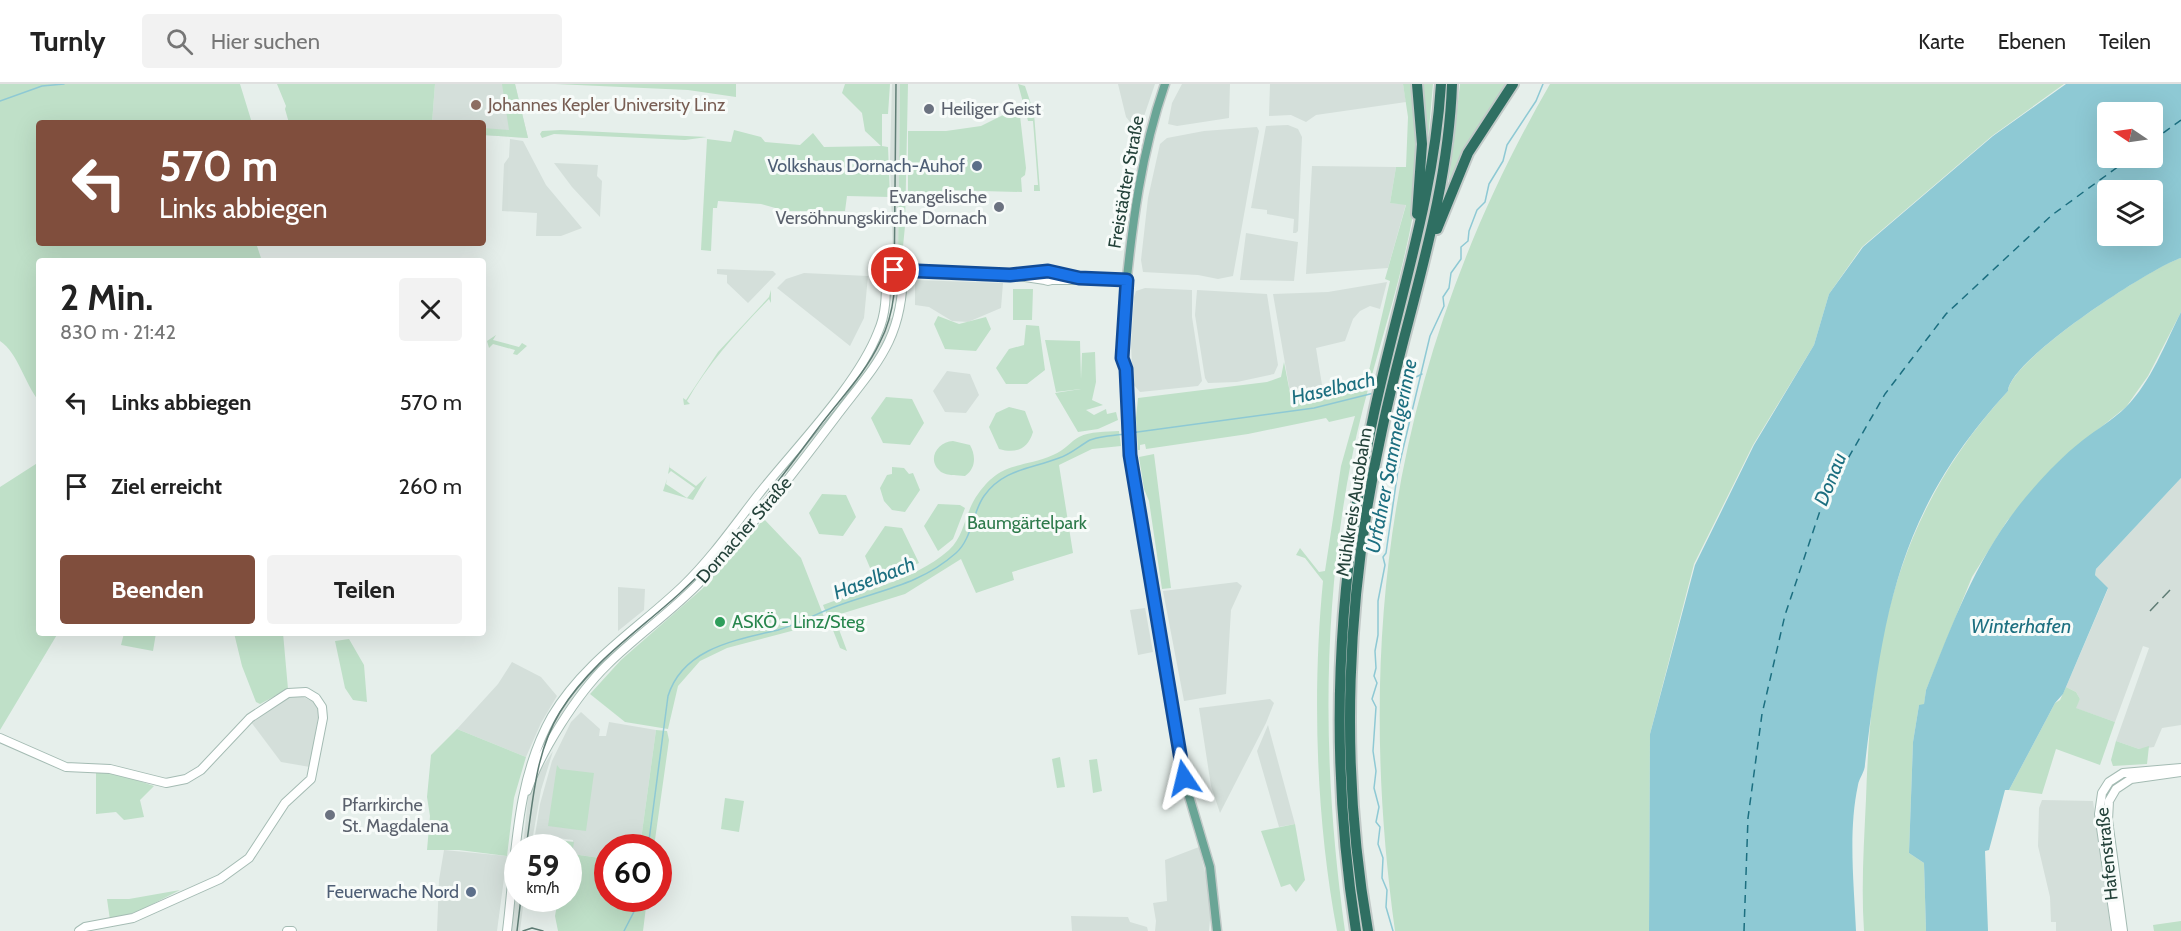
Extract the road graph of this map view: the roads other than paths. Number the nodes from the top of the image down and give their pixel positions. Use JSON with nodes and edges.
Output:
{"nodes":[{"id":1,"x":1165,"y":84,"type":"edge"},
{"id":2,"x":1417,"y":84,"type":"edge"},
{"id":3,"x":1441,"y":84,"type":"edge"},
{"id":4,"x":1452,"y":84,"type":"edge"},
{"id":5,"x":1513,"y":84,"type":"edge"},
{"id":6,"x":1414,"y":253,"type":"junction"},
{"id":7,"x":1424,"y":263,"type":"junction"},
{"id":8,"x":903,"y":270,"type":"junction"},
{"id":9,"x":1127,"y":280,"type":"junction"},
{"id":10,"x":1389,"y":373,"type":"junction"},
{"id":11,"x":0,"y":738,"type":"edge"},
{"id":12,"x":536,"y":762,"type":"junction"},
{"id":13,"x":2181,"y":770,"type":"edge"},
{"id":14,"x":79,"y":931,"type":"edge"},
{"id":15,"x":287,"y":931,"type":"edge"},
{"id":16,"x":292,"y":931,"type":"edge"},
{"id":17,"x":507,"y":931,"type":"edge"},
{"id":18,"x":1217,"y":931,"type":"edge"},
{"id":19,"x":1356,"y":931,"type":"edge"},
{"id":20,"x":1368,"y":931,"type":"edge"},
{"id":21,"x":2116,"y":931,"type":"edge"},
{"id":22,"x":2123,"y":931,"type":"edge"}],
"edges":[{"from":1,"to":9,"type":"main road","name":"Freistädter Straße"},
{"from":2,"to":6,"type":"highway"},
{"from":3,"to":6,"type":"highway","name":"Mühlkreis Autobahn"},
{"from":4,"to":7,"type":"highway","name":"Mühlkreis Autobahn"},
{"from":5,"to":7,"type":"highway"},
{"from":6,"to":10,"type":"highway","name":"Mühlkreis Autobahn"},
{"from":7,"to":10,"type":"highway","name":"Mühlkreis Autobahn"},
{"from":8,"to":9,"type":"street"},
{"from":8,"to":12,"type":"street","name":"Dornacher Straße"},
{"from":8,"to":12,"type":"street","name":"Dornacher Straße"},
{"from":9,"to":18,"type":"main road","name":"Freistädter Straße"},
{"from":10,"to":19,"type":"highway","name":"Mühlkreis Autobahn"},
{"from":10,"to":20,"type":"highway","name":"Mühlkreis Autobahn"},
{"from":11,"to":14,"type":"street"},
{"from":12,"to":17,"type":"street","name":"Dornacher Straße"},
{"from":13,"to":21,"type":"street","name":"Hafenstraße"},
{"from":13,"to":22,"type":"street","name":"Hafenstraße"},
{"from":15,"to":16,"type":"street"}]}
